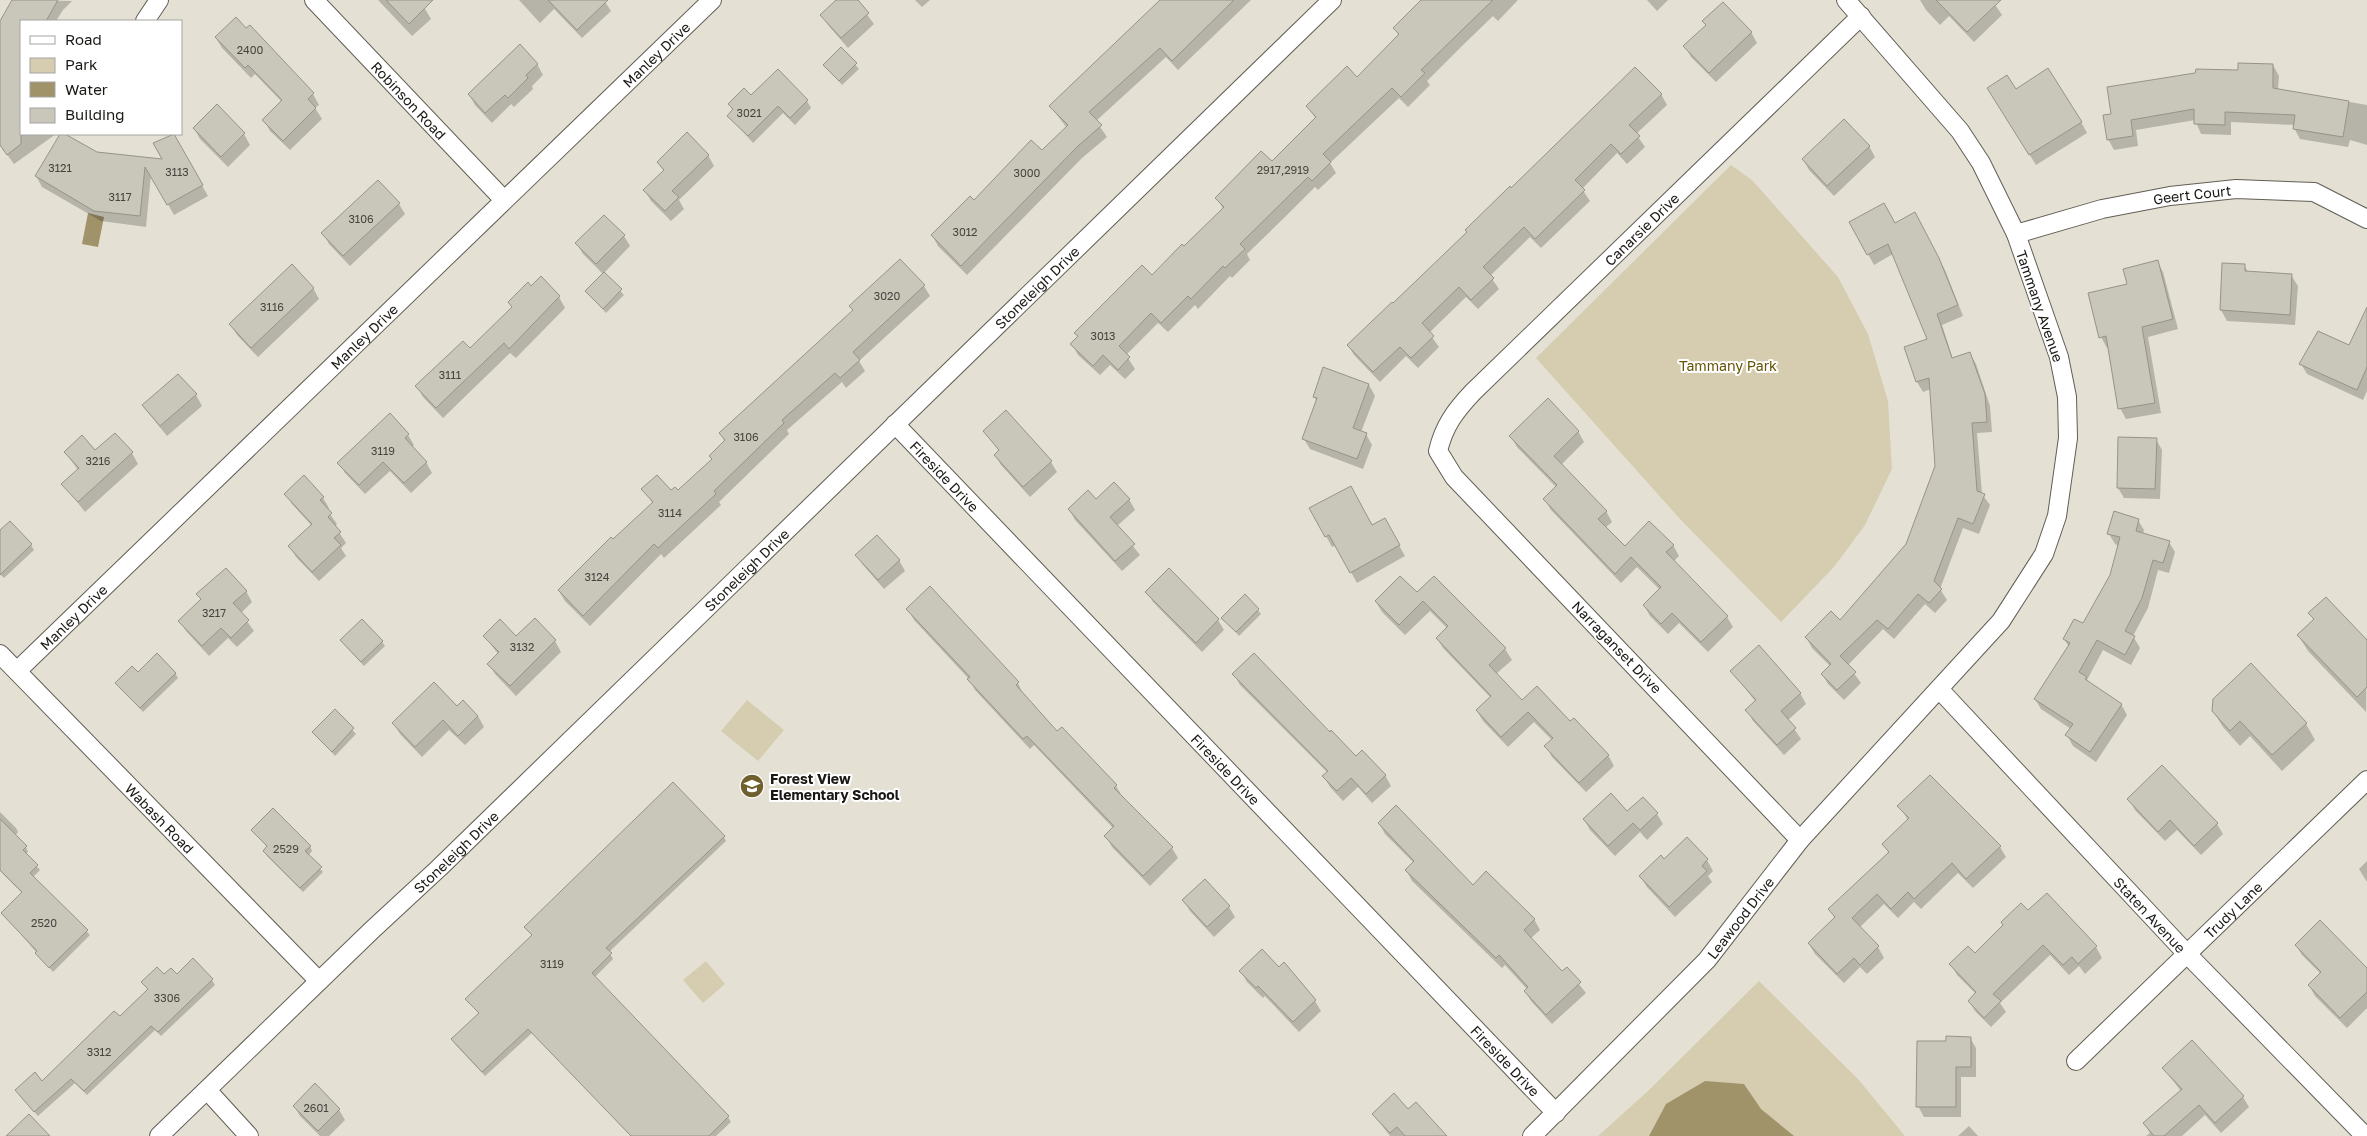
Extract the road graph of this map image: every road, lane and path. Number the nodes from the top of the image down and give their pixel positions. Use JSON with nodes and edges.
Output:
{"nodes":[{"id":1,"x":158,"y":0,"type":"edge"},
{"id":2,"x":314,"y":0,"type":"edge"},
{"id":3,"x":712,"y":0,"type":"edge"},
{"id":4,"x":1332,"y":0,"type":"edge"},
{"id":5,"x":1846,"y":0,"type":"edge"},
{"id":6,"x":1861,"y":16,"type":"junction"},
{"id":7,"x":146,"y":20,"type":"edge"},
{"id":8,"x":504,"y":200,"type":"junction"},
{"id":9,"x":2367,"y":219,"type":"edge"},
{"id":10,"x":2016,"y":234,"type":"junction"},
{"id":11,"x":895,"y":424,"type":"junction"},
{"id":12,"x":1438,"y":451,"type":"joint"},
{"id":13,"x":0,"y":654,"type":"edge"},
{"id":14,"x":17,"y":671,"type":"junction"},
{"id":15,"x":1940,"y":689,"type":"junction"},
{"id":16,"x":2367,"y":780,"type":"edge"},
{"id":17,"x":1800,"y":840,"type":"junction"},
{"id":18,"x":2188,"y":954,"type":"junction"},
{"id":19,"x":319,"y":981,"type":"junction"},
{"id":20,"x":2076,"y":1061,"type":"dead end"},
{"id":21,"x":207,"y":1090,"type":"junction"},
{"id":22,"x":1556,"y":1113,"type":"junction"},
{"id":23,"x":159,"y":1136,"type":"edge"},
{"id":24,"x":249,"y":1136,"type":"edge"},
{"id":25,"x":1532,"y":1136,"type":"edge"},
{"id":26,"x":2365,"y":1136,"type":"edge"}],
"edges":[{"from":1,"to":7,"type":"street"},
{"from":2,"to":8,"type":"street","name":"Robinson Road"},
{"from":3,"to":8,"type":"street","name":"Manley Drive"},
{"from":4,"to":11,"type":"street","name":"Stoneleigh Drive"},
{"from":5,"to":6,"type":"street","name":"Tammany Avenue"},
{"from":6,"to":10,"type":"street","name":"Tammany Avenue"},
{"from":6,"to":12,"type":"street","name":"Canarsie Drive"},
{"from":8,"to":14,"type":"street","name":"Manley Drive"},
{"from":9,"to":10,"type":"street","name":"Geert Court"},
{"from":10,"to":15,"type":"street","name":"Tammany Avenue"},
{"from":11,"to":19,"type":"street","name":"Stoneleigh Drive"},
{"from":11,"to":22,"type":"street","name":"Fireside Drive"},
{"from":12,"to":17,"type":"street","name":"Narraganset Drive"},
{"from":13,"to":14,"type":"street","name":"Wabash Road"},
{"from":14,"to":19,"type":"street","name":"Wabash Road"},
{"from":15,"to":17,"type":"street","name":"Leawood Drive"},
{"from":15,"to":18,"type":"street","name":"Staten Avenue"},
{"from":16,"to":18,"type":"street","name":"Trudy Lane"},
{"from":17,"to":22,"type":"street","name":"Leawood Drive"},
{"from":18,"to":20,"type":"street","name":"Trudy Lane"},
{"from":18,"to":26,"type":"street","name":"Staten Avenue"},
{"from":19,"to":21,"type":"street","name":"Stoneleigh Drive"},
{"from":21,"to":23,"type":"street","name":"Stoneleigh Drive"},
{"from":21,"to":24,"type":"street"},
{"from":22,"to":25,"type":"street","name":"Leawood Drive"}]}
